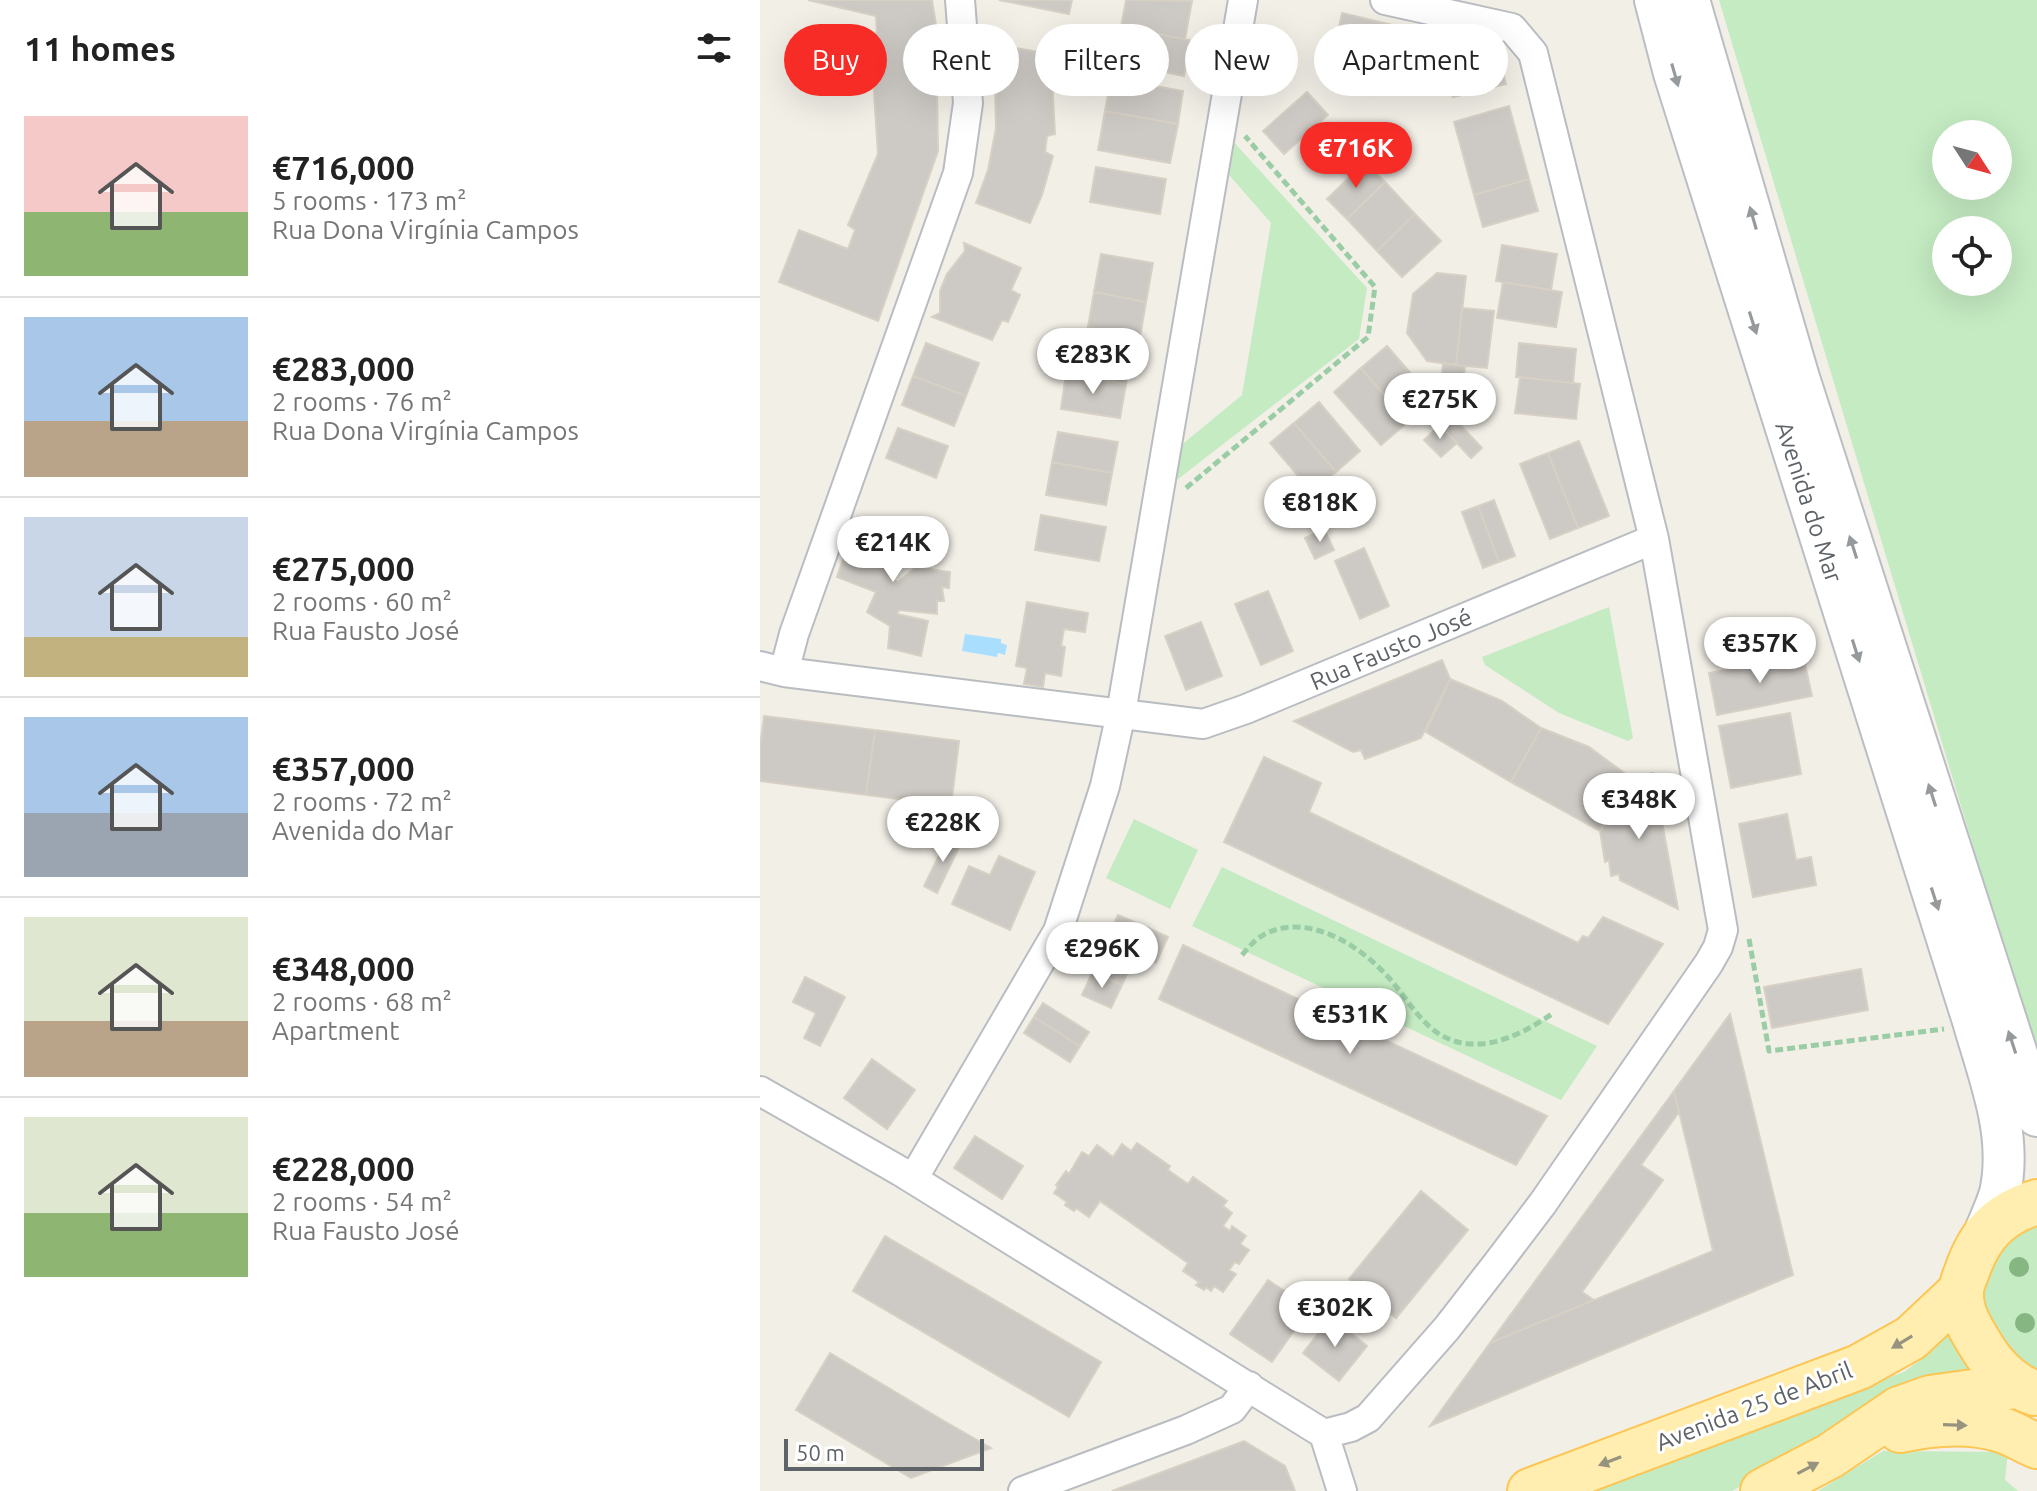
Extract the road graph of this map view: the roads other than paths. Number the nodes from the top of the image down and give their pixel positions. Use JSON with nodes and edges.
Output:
{"nodes":[{"id":1,"x":960,"y":0,"type":"edge"},
{"id":2,"x":1243,"y":0,"type":"edge"},
{"id":3,"x":1385,"y":0,"type":"edge"},
{"id":4,"x":1655,"y":0,"type":"edge"},
{"id":5,"x":1689,"y":0,"type":"edge"},
{"id":6,"x":1654,"y":539,"type":"junction"},
{"id":7,"x":772,"y":669,"type":"edge"},
{"id":8,"x":1121,"y":713,"type":"junction"},
{"id":9,"x":760,"y":1091,"type":"edge"},
{"id":10,"x":2037,"y":1116,"type":"edge"},
{"id":11,"x":913,"y":1179,"type":"junction"},
{"id":12,"x":2037,"y":1202,"type":"edge"},
{"id":13,"x":1984,"y":1234,"type":"junction"},
{"id":14,"x":1961,"y":1291,"type":"junction"},
{"id":15,"x":1249,"y":1386,"type":"junction"},
{"id":16,"x":2026,"y":1390,"type":"edge"},
{"id":17,"x":1324,"y":1434,"type":"junction"},
{"id":18,"x":1851,"y":1443,"type":"junction"},
{"id":19,"x":2037,"y":1446,"type":"edge"},
{"id":20,"x":1023,"y":1491,"type":"edge"},
{"id":21,"x":1342,"y":1491,"type":"edge"},
{"id":22,"x":1530,"y":1491,"type":"edge"},
{"id":23,"x":1763,"y":1491,"type":"edge"}],
"edges":[{"from":1,"to":7,"type":"street"},
{"from":2,"to":8,"type":"street"},
{"from":3,"to":6,"type":"street"},
{"from":4,"to":13,"type":"main road","name":"Avenida do Mar","one_way":true},
{"from":10,"to":5,"type":"main road","name":"Avenida do Mar","one_way":true},
{"from":6,"to":8,"type":"street","name":"Rua Fausto José"},
{"from":6,"to":17,"type":"street"},
{"from":7,"to":8,"type":"street","name":"Rua Fausto José"},
{"from":8,"to":11,"type":"street"},
{"from":9,"to":11,"type":"street"},
{"from":11,"to":15,"type":"street"},
{"from":12,"to":13,"type":"main road"},
{"from":13,"to":14,"type":"main road"},
{"from":14,"to":16,"type":"main road"},
{"from":14,"to":22,"type":"main road","name":"Avenida 25 de Abril","one_way":true},
{"from":15,"to":17,"type":"street"},
{"from":15,"to":20,"type":"street"},
{"from":16,"to":18,"type":"main road"},
{"from":17,"to":21,"type":"street"},
{"from":18,"to":19,"type":"main road","one_way":true},
{"from":23,"to":18,"type":"main road","one_way":true}]}
